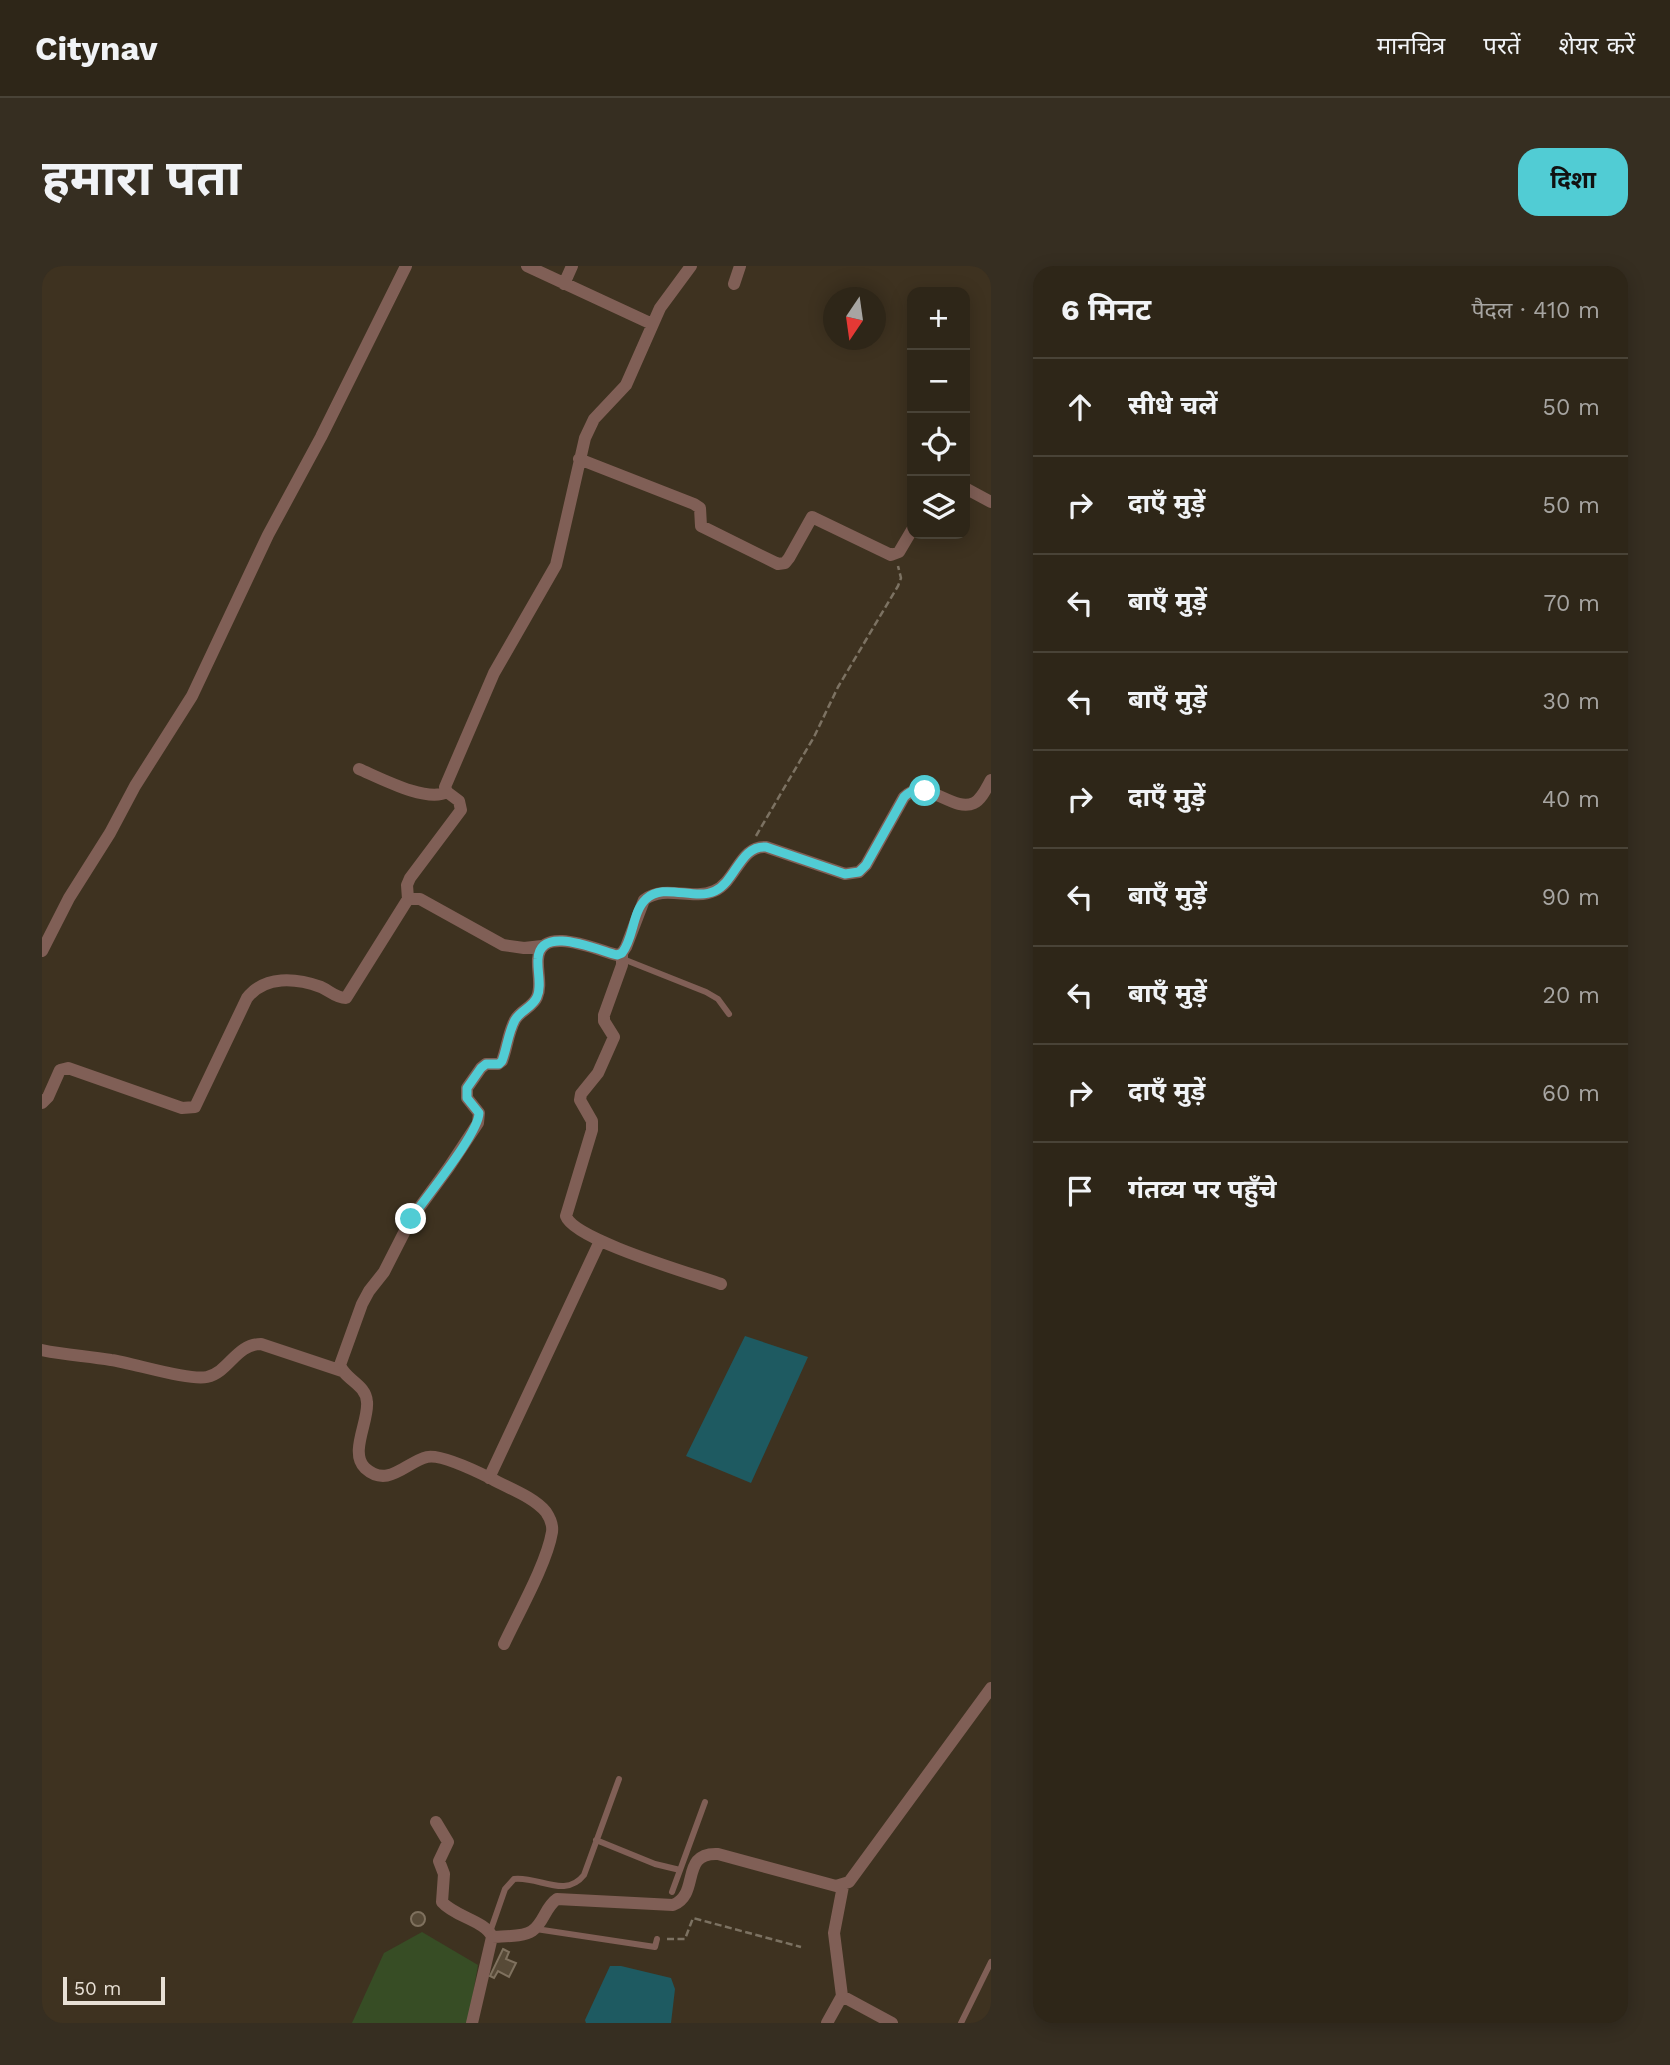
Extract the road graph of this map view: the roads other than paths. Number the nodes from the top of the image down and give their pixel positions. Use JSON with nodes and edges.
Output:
{"nodes":[{"id":1,"x":406,"y":266,"type":"edge"},
{"id":2,"x":527,"y":266,"type":"edge"},
{"id":3,"x":572,"y":266,"type":"edge"},
{"id":4,"x":691,"y":266,"type":"edge"},
{"id":5,"x":740,"y":266,"type":"edge"},
{"id":6,"x":564,"y":284,"type":"junction"},
{"id":7,"x":734,"y":284,"type":"dead end"},
{"id":8,"x":652,"y":324,"type":"junction"},
{"id":9,"x":579,"y":459,"type":"junction"},
{"id":10,"x":970,"y":491,"type":"edge"},
{"id":11,"x":991,"y":502,"type":"edge"},
{"id":12,"x":907,"y":538,"type":"edge"},
{"id":13,"x":359,"y":769,"type":"dead end"},
{"id":14,"x":991,"y":780,"type":"edge"},
{"id":15,"x":447,"y":792,"type":"junction"},
{"id":16,"x":408,"y":899,"type":"junction"},
{"id":17,"x":542,"y":946,"type":"junction"},
{"id":18,"x":42,"y":951,"type":"edge"},
{"id":19,"x":623,"y":956,"type":"junction"},
{"id":20,"x":729,"y":1014,"type":"dead end"},
{"id":21,"x":42,"y":1103,"type":"edge"},
{"id":22,"x":600,"y":1241,"type":"junction"},
{"id":23,"x":721,"y":1284,"type":"dead end"},
{"id":24,"x":42,"y":1350,"type":"edge"},
{"id":25,"x":342,"y":1371,"type":"junction"},
{"id":26,"x":489,"y":1478,"type":"junction"},
{"id":27,"x":504,"y":1644,"type":"dead end"},
{"id":28,"x":991,"y":1688,"type":"edge"},
{"id":29,"x":619,"y":1779,"type":"dead end"},
{"id":30,"x":705,"y":1802,"type":"dead end"},
{"id":31,"x":436,"y":1822,"type":"dead end"},
{"id":32,"x":596,"y":1840,"type":"junction"},
{"id":33,"x":680,"y":1870,"type":"junction"},
{"id":34,"x":843,"y":1886,"type":"junction"},
{"id":35,"x":672,"y":1892,"type":"dead end"},
{"id":36,"x":536,"y":1929,"type":"junction"},
{"id":37,"x":491,"y":1935,"type":"junction"},
{"id":38,"x":657,"y":1939,"type":"road end"},
{"id":39,"x":991,"y":1962,"type":"edge"},
{"id":40,"x":842,"y":1996,"type":"junction"},
{"id":41,"x":472,"y":2023,"type":"edge"},
{"id":42,"x":827,"y":2023,"type":"edge"},
{"id":43,"x":892,"y":2023,"type":"edge"},
{"id":44,"x":961,"y":2023,"type":"edge"}],
"edges":[{"from":1,"to":18,"type":"street"},
{"from":2,"to":6,"type":"street"},
{"from":3,"to":6,"type":"street"},
{"from":4,"to":8,"type":"street"},
{"from":5,"to":7,"type":"street"},
{"from":6,"to":8,"type":"street"},
{"from":8,"to":9,"type":"street"},
{"from":9,"to":12,"type":"street"},
{"from":9,"to":15,"type":"street"},
{"from":10,"to":11,"type":"street"},
{"from":13,"to":15,"type":"street"},
{"from":14,"to":19,"type":"street"},
{"from":15,"to":16,"type":"street"},
{"from":16,"to":17,"type":"street"},
{"from":16,"to":21,"type":"street"},
{"from":17,"to":19,"type":"street"},
{"from":17,"to":25,"type":"street"},
{"from":19,"to":20,"type":"lane"},
{"from":19,"to":22,"type":"street"},
{"from":22,"to":23,"type":"street"},
{"from":22,"to":26,"type":"street"},
{"from":24,"to":25,"type":"street"},
{"from":25,"to":26,"type":"street"},
{"from":26,"to":27,"type":"street"},
{"from":28,"to":34,"type":"street"},
{"from":29,"to":32,"type":"lane"},
{"from":30,"to":33,"type":"lane"},
{"from":31,"to":37,"type":"street"},
{"from":32,"to":33,"type":"lane"},
{"from":32,"to":37,"type":"lane"},
{"from":33,"to":35,"type":"lane"},
{"from":34,"to":36,"type":"street"},
{"from":34,"to":40,"type":"street"},
{"from":36,"to":37,"type":"street"},
{"from":36,"to":38,"type":"lane"},
{"from":37,"to":41,"type":"street"},
{"from":39,"to":44,"type":"lane"},
{"from":40,"to":42,"type":"street"},
{"from":40,"to":43,"type":"street"}]}
